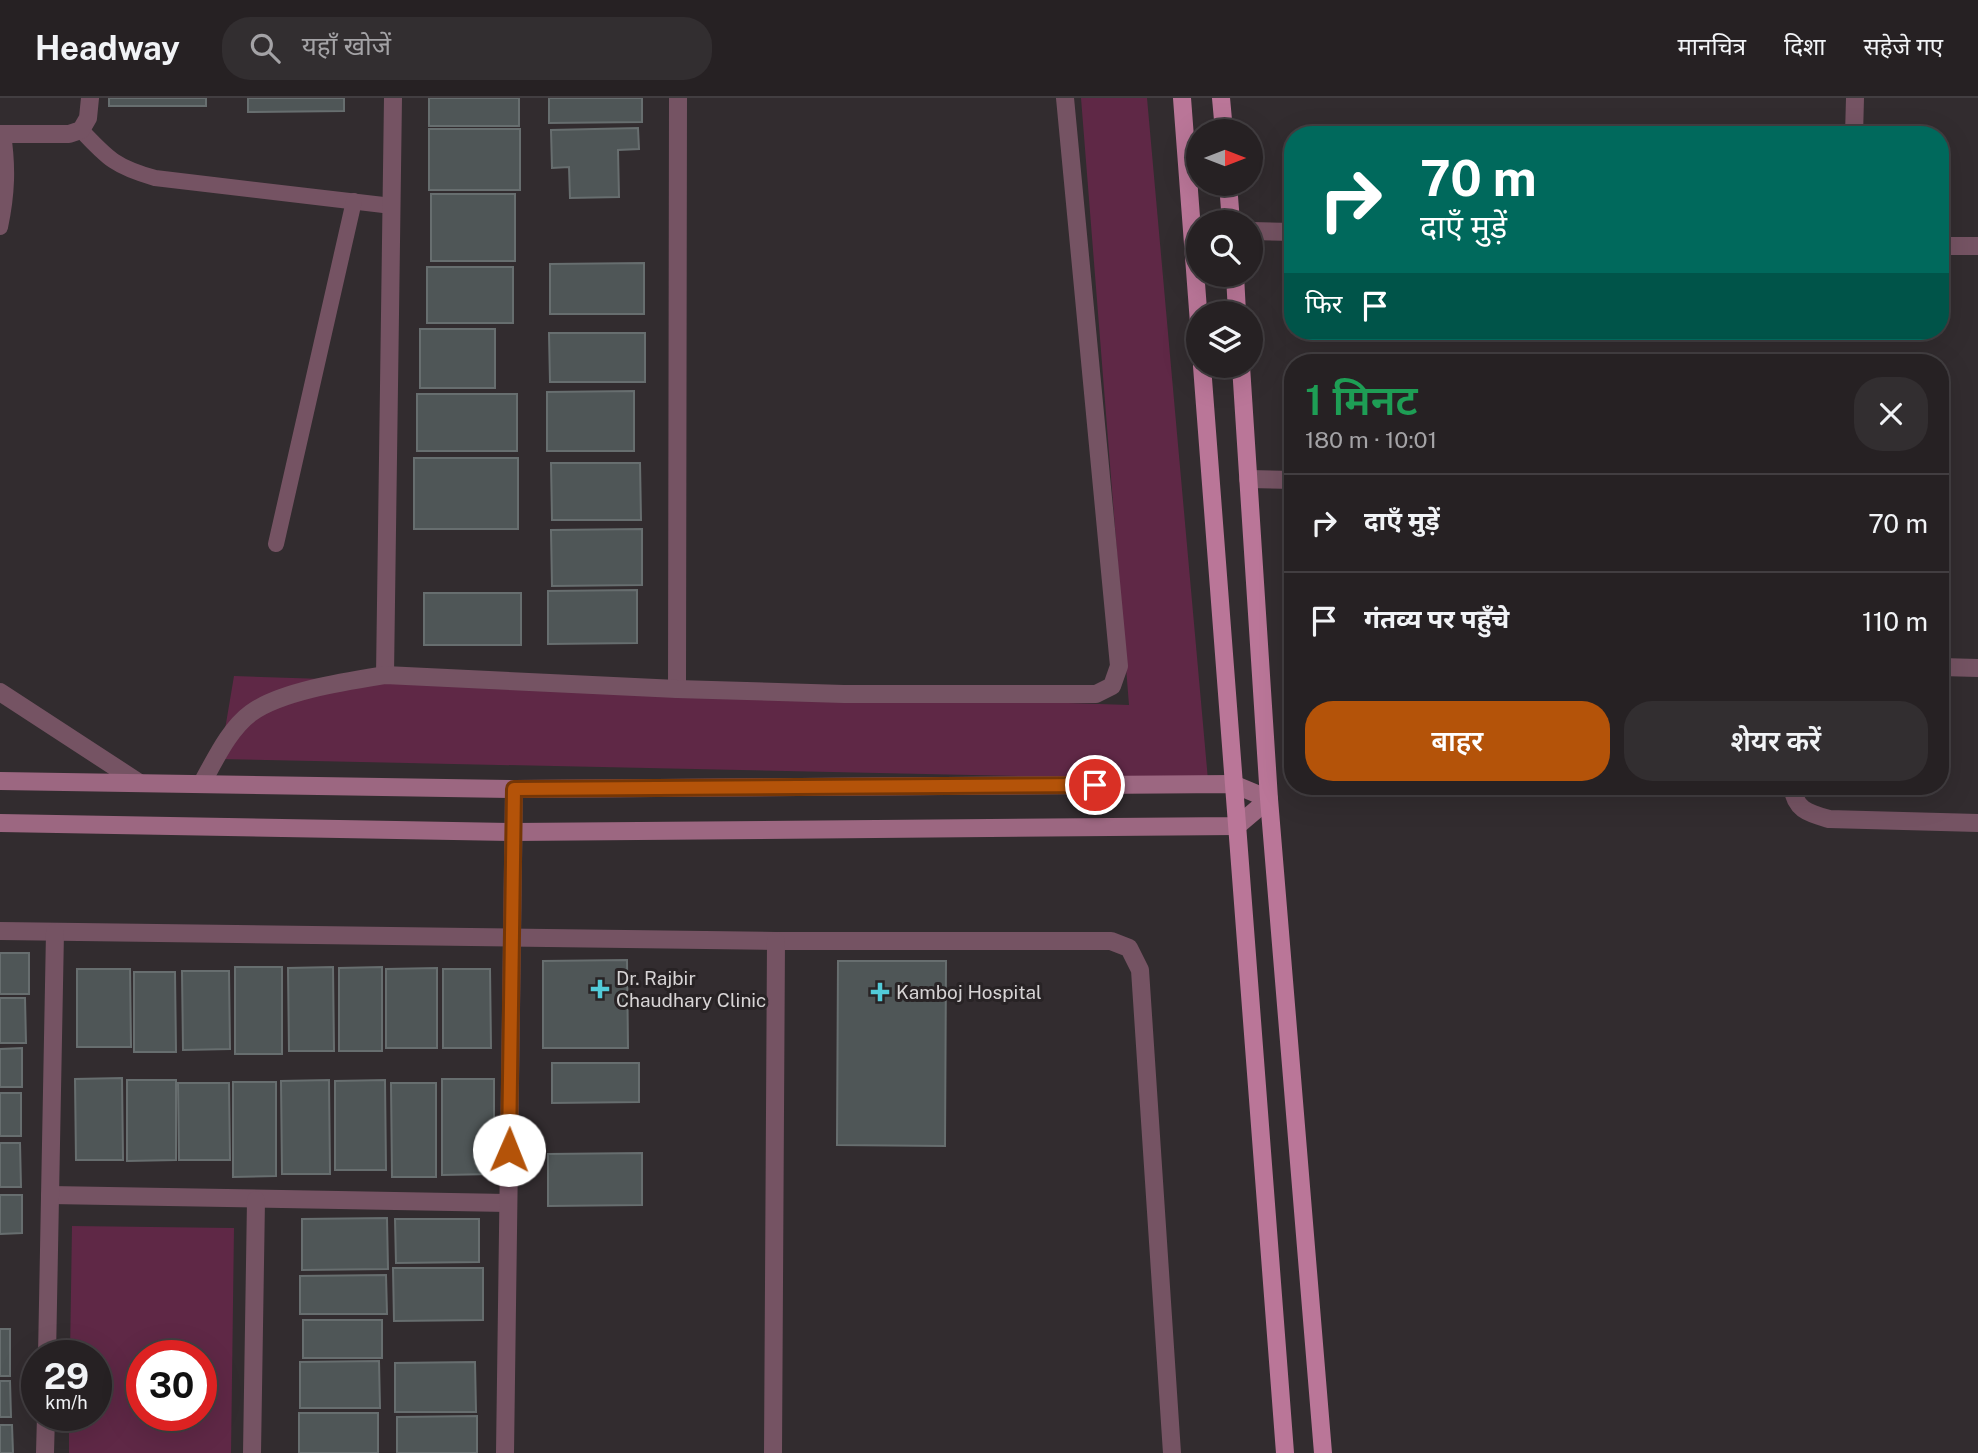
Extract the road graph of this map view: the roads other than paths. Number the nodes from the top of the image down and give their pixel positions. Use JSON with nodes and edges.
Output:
{"nodes":[{"id":1,"x":90,"y":98,"type":"edge"},
{"id":2,"x":393,"y":98,"type":"edge"},
{"id":3,"x":678,"y":98,"type":"edge"},
{"id":4,"x":1065,"y":98,"type":"edge"},
{"id":5,"x":1182,"y":98,"type":"edge"},
{"id":6,"x":1221,"y":98,"type":"edge"},
{"id":7,"x":1855,"y":98,"type":"edge"},
{"id":8,"x":1223,"y":119,"type":"edge"},
{"id":9,"x":1854,"y":126,"type":"edge"},
{"id":10,"x":81,"y":130,"type":"junction"},
{"id":11,"x":2,"y":134,"type":"edge"},
{"id":12,"x":354,"y":201,"type":"junction"},
{"id":13,"x":392,"y":206,"type":"junction"},
{"id":14,"x":0,"y":227,"type":"edge"},
{"id":15,"x":1263,"y":231,"type":"edge"},
{"id":16,"x":1284,"y":232,"type":"edge"},
{"id":17,"x":1949,"y":246,"type":"edge"},
{"id":18,"x":1978,"y":246,"type":"edge"},
{"id":19,"x":1197,"y":301,"type":"edge"},
{"id":20,"x":1203,"y":378,"type":"edge"},
{"id":21,"x":1242,"y":378,"type":"edge"},
{"id":22,"x":1248,"y":479,"type":"junction"},
{"id":23,"x":1284,"y":480,"type":"edge"},
{"id":24,"x":276,"y":544,"type":"dead end"},
{"id":25,"x":1949,"y":667,"type":"edge"},
{"id":26,"x":1978,"y":668,"type":"edge"},
{"id":27,"x":385,"y":675,"type":"junction"},
{"id":28,"x":677,"y":689,"type":"junction"},
{"id":29,"x":0,"y":692,"type":"edge"},
{"id":30,"x":0,"y":780,"type":"edge"},
{"id":31,"x":138,"y":782,"type":"junction"},
{"id":32,"x":202,"y":783,"type":"junction"},
{"id":33,"x":1233,"y":784,"type":"junction"},
{"id":34,"x":514,"y":789,"type":"junction"},
{"id":35,"x":1794,"y":795,"type":"edge"},
{"id":36,"x":1269,"y":799,"type":"junction"},
{"id":37,"x":0,"y":823,"type":"edge"},
{"id":38,"x":1978,"y":823,"type":"edge"},
{"id":39,"x":1237,"y":826,"type":"junction"},
{"id":40,"x":513,"y":832,"type":"junction"},
{"id":41,"x":0,"y":931,"type":"edge"},
{"id":42,"x":55,"y":932,"type":"junction"},
{"id":43,"x":512,"y":937,"type":"junction"},
{"id":44,"x":776,"y":941,"type":"junction"},
{"id":45,"x":50,"y":1195,"type":"junction"},
{"id":46,"x":256,"y":1200,"type":"junction"},
{"id":47,"x":508,"y":1203,"type":"junction"},
{"id":48,"x":47,"y":1340,"type":"edge"},
{"id":49,"x":46,"y":1431,"type":"edge"},
{"id":50,"x":45,"y":1453,"type":"edge"},
{"id":51,"x":252,"y":1453,"type":"edge"},
{"id":52,"x":505,"y":1453,"type":"edge"},
{"id":53,"x":773,"y":1453,"type":"edge"},
{"id":54,"x":1172,"y":1453,"type":"edge"},
{"id":55,"x":1285,"y":1453,"type":"edge"},
{"id":56,"x":1322,"y":1453,"type":"edge"}],
"edges":[{"from":1,"to":10,"type":"street"},
{"from":2,"to":13,"type":"street"},
{"from":3,"to":28,"type":"street"},
{"from":4,"to":28,"type":"street"},
{"from":5,"to":19,"type":"main road"},
{"from":6,"to":8,"type":"main road"},
{"from":7,"to":9,"type":"street"},
{"from":10,"to":11,"type":"street"},
{"from":10,"to":12,"type":"lane"},
{"from":11,"to":14,"type":"lane"},
{"from":12,"to":13,"type":"lane"},
{"from":12,"to":24,"type":"lane"},
{"from":13,"to":27,"type":"street"},
{"from":15,"to":16,"type":"street"},
{"from":17,"to":18,"type":"street"},
{"from":20,"to":33,"type":"main road"},
{"from":21,"to":22,"type":"main road"},
{"from":22,"to":23,"type":"street"},
{"from":22,"to":36,"type":"main road"},
{"from":25,"to":26,"type":"street"},
{"from":27,"to":28,"type":"street"},
{"from":27,"to":32,"type":"street"},
{"from":29,"to":31,"type":"street"},
{"from":30,"to":31,"type":"street"},
{"from":31,"to":32,"type":"street"},
{"from":32,"to":34,"type":"street"},
{"from":33,"to":34,"type":"street"},
{"from":33,"to":36,"type":"street"},
{"from":33,"to":39,"type":"main road"},
{"from":34,"to":40,"type":"street"},
{"from":35,"to":38,"type":"street"},
{"from":36,"to":39,"type":"street"},
{"from":36,"to":56,"type":"main road"},
{"from":37,"to":40,"type":"street"},
{"from":39,"to":40,"type":"street"},
{"from":39,"to":55,"type":"main road"},
{"from":40,"to":43,"type":"street"},
{"from":41,"to":42,"type":"street"},
{"from":42,"to":43,"type":"street"},
{"from":42,"to":45,"type":"street"},
{"from":43,"to":44,"type":"street"},
{"from":43,"to":47,"type":"street"},
{"from":44,"to":53,"type":"street"},
{"from":44,"to":54,"type":"street"},
{"from":45,"to":46,"type":"street"},
{"from":45,"to":48,"type":"street"},
{"from":46,"to":47,"type":"street"},
{"from":46,"to":51,"type":"street"},
{"from":47,"to":52,"type":"street"},
{"from":49,"to":50,"type":"street"}]}
